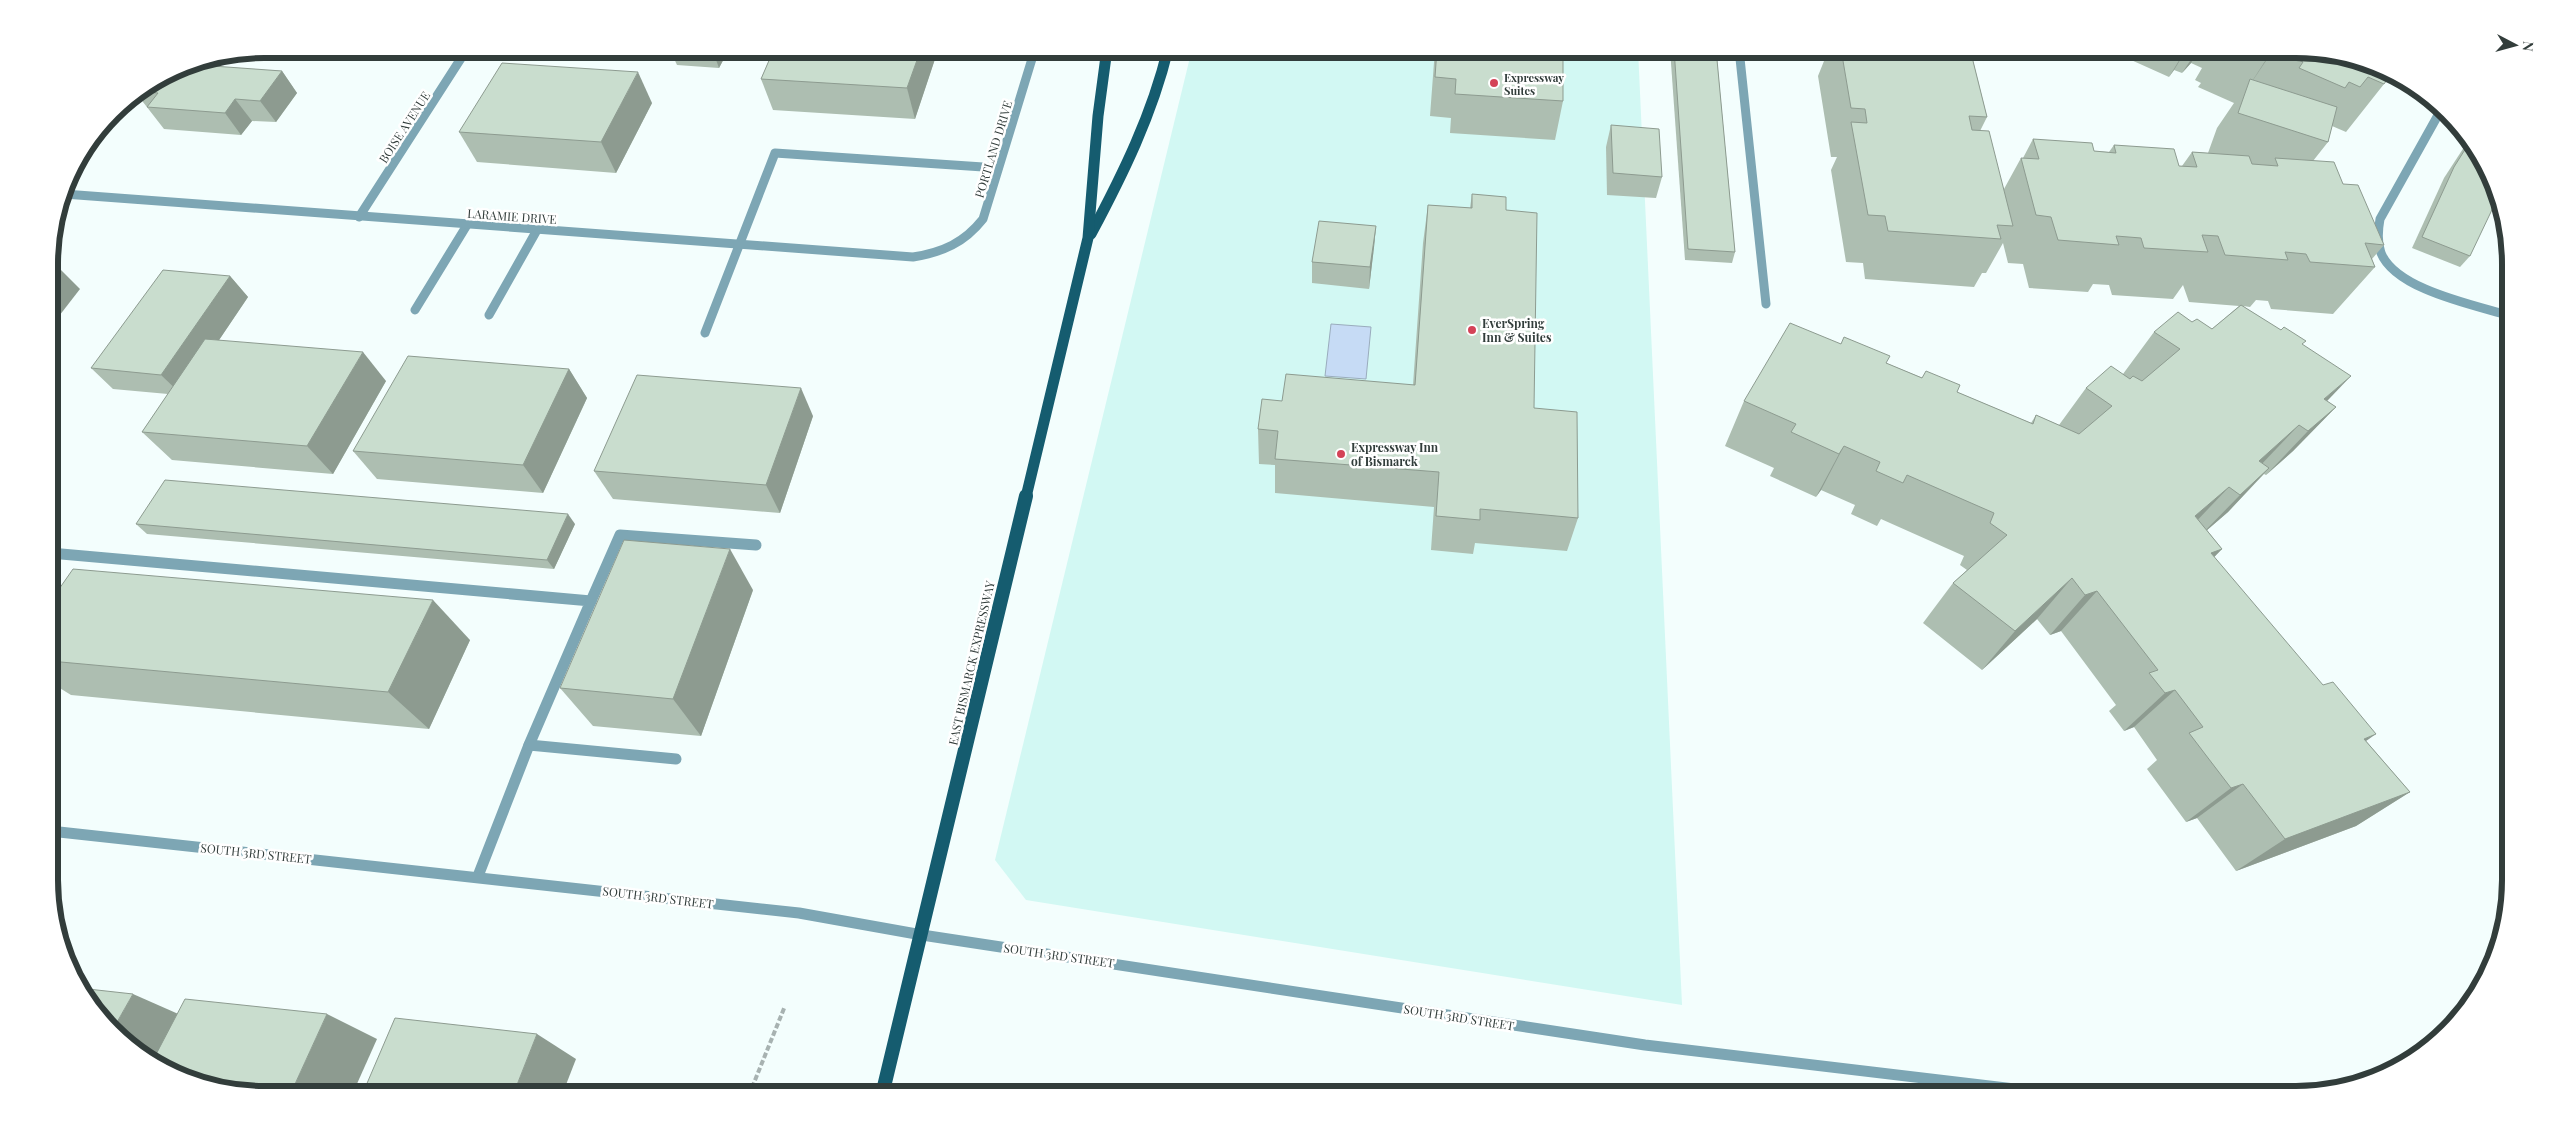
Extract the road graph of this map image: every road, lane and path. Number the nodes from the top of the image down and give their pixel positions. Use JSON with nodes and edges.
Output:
{"nodes":[{"id":1,"x":461,"y":58,"type":"edge"},
{"id":2,"x":1032,"y":58,"type":"edge"},
{"id":3,"x":1106,"y":58,"type":"edge"},
{"id":4,"x":1166,"y":58,"type":"edge"},
{"id":5,"x":1740,"y":58,"type":"edge"},
{"id":6,"x":2438,"y":115,"type":"edge"},
{"id":7,"x":998,"y":168,"type":"junction"},
{"id":8,"x":69,"y":194,"type":"edge"},
{"id":9,"x":359,"y":217,"type":"junction"},
{"id":10,"x":467,"y":225,"type":"junction"},
{"id":11,"x":536,"y":230,"type":"junction"},
{"id":12,"x":1088,"y":238,"type":"junction"},
{"id":13,"x":957,"y":245,"type":"joint"},
{"id":14,"x":740,"y":246,"type":"junction"},
{"id":15,"x":1766,"y":304,"type":"dead end"},
{"id":16,"x":415,"y":310,"type":"dead end"},
{"id":17,"x":2502,"y":313,"type":"edge"},
{"id":18,"x":489,"y":315,"type":"dead end"},
{"id":19,"x":705,"y":333,"type":"dead end"},
{"id":20,"x":756,"y":545,"type":"dead end"},
{"id":21,"x":58,"y":553,"type":"edge"},
{"id":22,"x":591,"y":601,"type":"junction"},
{"id":23,"x":530,"y":745,"type":"junction"},
{"id":24,"x":676,"y":759,"type":"dead end"},
{"id":25,"x":58,"y":832,"type":"edge"},
{"id":26,"x":478,"y":876,"type":"junction"},
{"id":27,"x":922,"y":935,"type":"junction"},
{"id":28,"x":785,"y":1006,"type":"dead end"},
{"id":29,"x":753,"y":1086,"type":"edge"},
{"id":30,"x":884,"y":1086,"type":"edge"},
{"id":31,"x":1989,"y":1086,"type":"edge"}],
"edges":[{"from":1,"to":9,"type":"street","name":"BOISE AVENUE"},
{"from":2,"to":7,"type":"street","name":"PORTLAND DRIVE"},
{"from":3,"to":12,"type":"main road","name":"EAST BISMARCK EXPRESSWAY"},
{"from":4,"to":12,"type":"main road","name":"EAST BISMARCK EXPRESSWAY"},
{"from":5,"to":15,"type":"street"},
{"from":6,"to":17,"type":"street"},
{"from":7,"to":13,"type":"street","name":"PORTLAND DRIVE"},
{"from":7,"to":14,"type":"street"},
{"from":8,"to":9,"type":"street","name":"LARAMIE DRIVE"},
{"from":9,"to":10,"type":"street","name":"LARAMIE DRIVE"},
{"from":10,"to":11,"type":"street","name":"LARAMIE DRIVE"},
{"from":10,"to":16,"type":"street"},
{"from":11,"to":14,"type":"street","name":"LARAMIE DRIVE"},
{"from":11,"to":18,"type":"street"},
{"from":12,"to":27,"type":"main road","name":"EAST BISMARCK EXPRESSWAY"},
{"from":13,"to":14,"type":"street","name":"LARAMIE DRIVE"},
{"from":14,"to":19,"type":"street"},
{"from":20,"to":22,"type":"street"},
{"from":21,"to":22,"type":"street"},
{"from":22,"to":23,"type":"street"},
{"from":23,"to":24,"type":"street"},
{"from":23,"to":26,"type":"street"},
{"from":25,"to":26,"type":"street","name":"SOUTH 3RD STREET"},
{"from":26,"to":27,"type":"street","name":"SOUTH 3RD STREET"},
{"from":27,"to":30,"type":"main road","name":"EAST BISMARCK EXPRESSWAY"},
{"from":27,"to":31,"type":"street","name":"SOUTH 3RD STREET"},
{"from":28,"to":29,"type":"path"}]}
